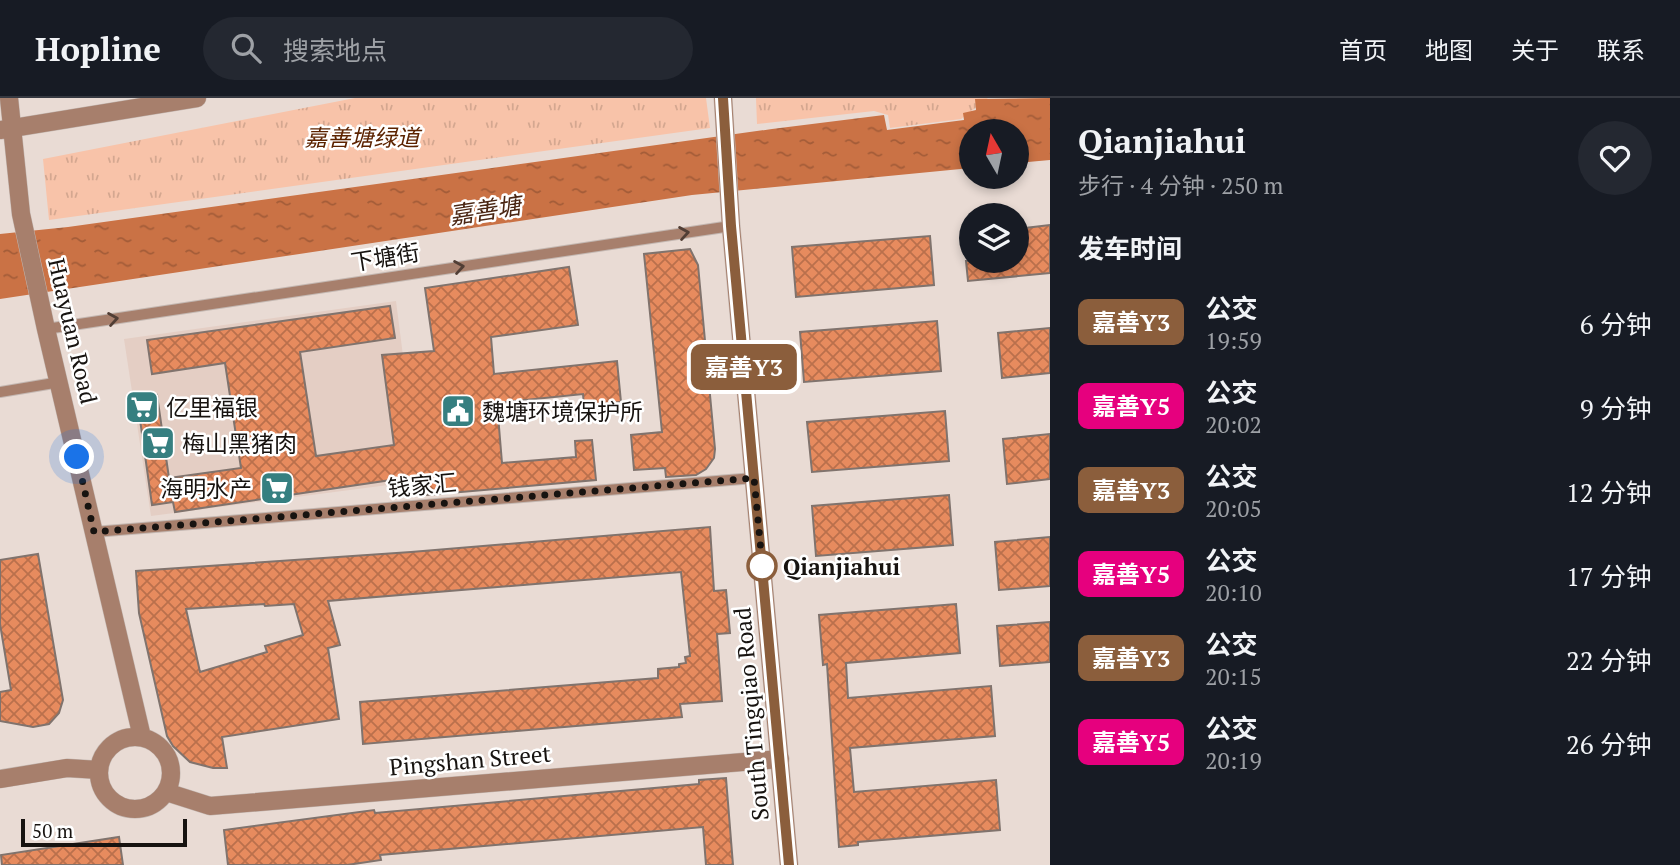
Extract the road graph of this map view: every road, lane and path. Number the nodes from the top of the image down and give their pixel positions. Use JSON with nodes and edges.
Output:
{"nodes":[{"id":1,"x":9,"y":98,"type":"edge"},
{"id":2,"x":197,"y":98,"type":"edge"},
{"id":3,"x":724,"y":103,"type":"edge"},
{"id":4,"x":6,"y":129,"type":"edge"},
{"id":5,"x":731,"y":226,"type":"junction"},
{"id":6,"x":46,"y":330,"type":"junction"},
{"id":7,"x":60,"y":382,"type":"junction"},
{"id":8,"x":0,"y":392,"type":"edge"},
{"id":9,"x":754,"y":478,"type":"junction"},
{"id":10,"x":94,"y":532,"type":"junction"},
{"id":11,"x":142,"y":737,"type":"junction"},
{"id":12,"x":780,"y":759,"type":"junction"},
{"id":13,"x":99,"y":770,"type":"junction"},
{"id":14,"x":0,"y":779,"type":"edge"},
{"id":15,"x":166,"y":792,"type":"junction"},
{"id":16,"x":789,"y":865,"type":"edge"}],
"edges":[{"from":1,"to":4,"type":"street","name":"Huayuan Road"},
{"from":2,"to":4,"type":"street"},
{"from":3,"to":5,"type":"street","name":"South Tingqiao Road"},
{"from":4,"to":6,"type":"street","name":"Huayuan Road"},
{"from":6,"to":5,"type":"lane","name":"下塘街","one_way":true},
{"from":5,"to":9,"type":"street","name":"South Tingqiao Road"},
{"from":6,"to":7,"type":"street","name":"Huayuan Road"},
{"from":7,"to":8,"type":"lane"},
{"from":7,"to":10,"type":"street","name":"Huayuan Road"},
{"from":9,"to":10,"type":"lane","name":"钱家汇"},
{"from":9,"to":12,"type":"street","name":"South Tingqiao Road"},
{"from":10,"to":11,"type":"street","name":"Huayuan Road"},
{"from":11,"to":13,"type":"street"},
{"from":11,"to":15,"type":"street"},
{"from":12,"to":15,"type":"street","name":"Pingshan Street"},
{"from":12,"to":16,"type":"street","name":"South Tingqiao Road"},
{"from":13,"to":14,"type":"street"},
{"from":13,"to":15,"type":"street"}]}
